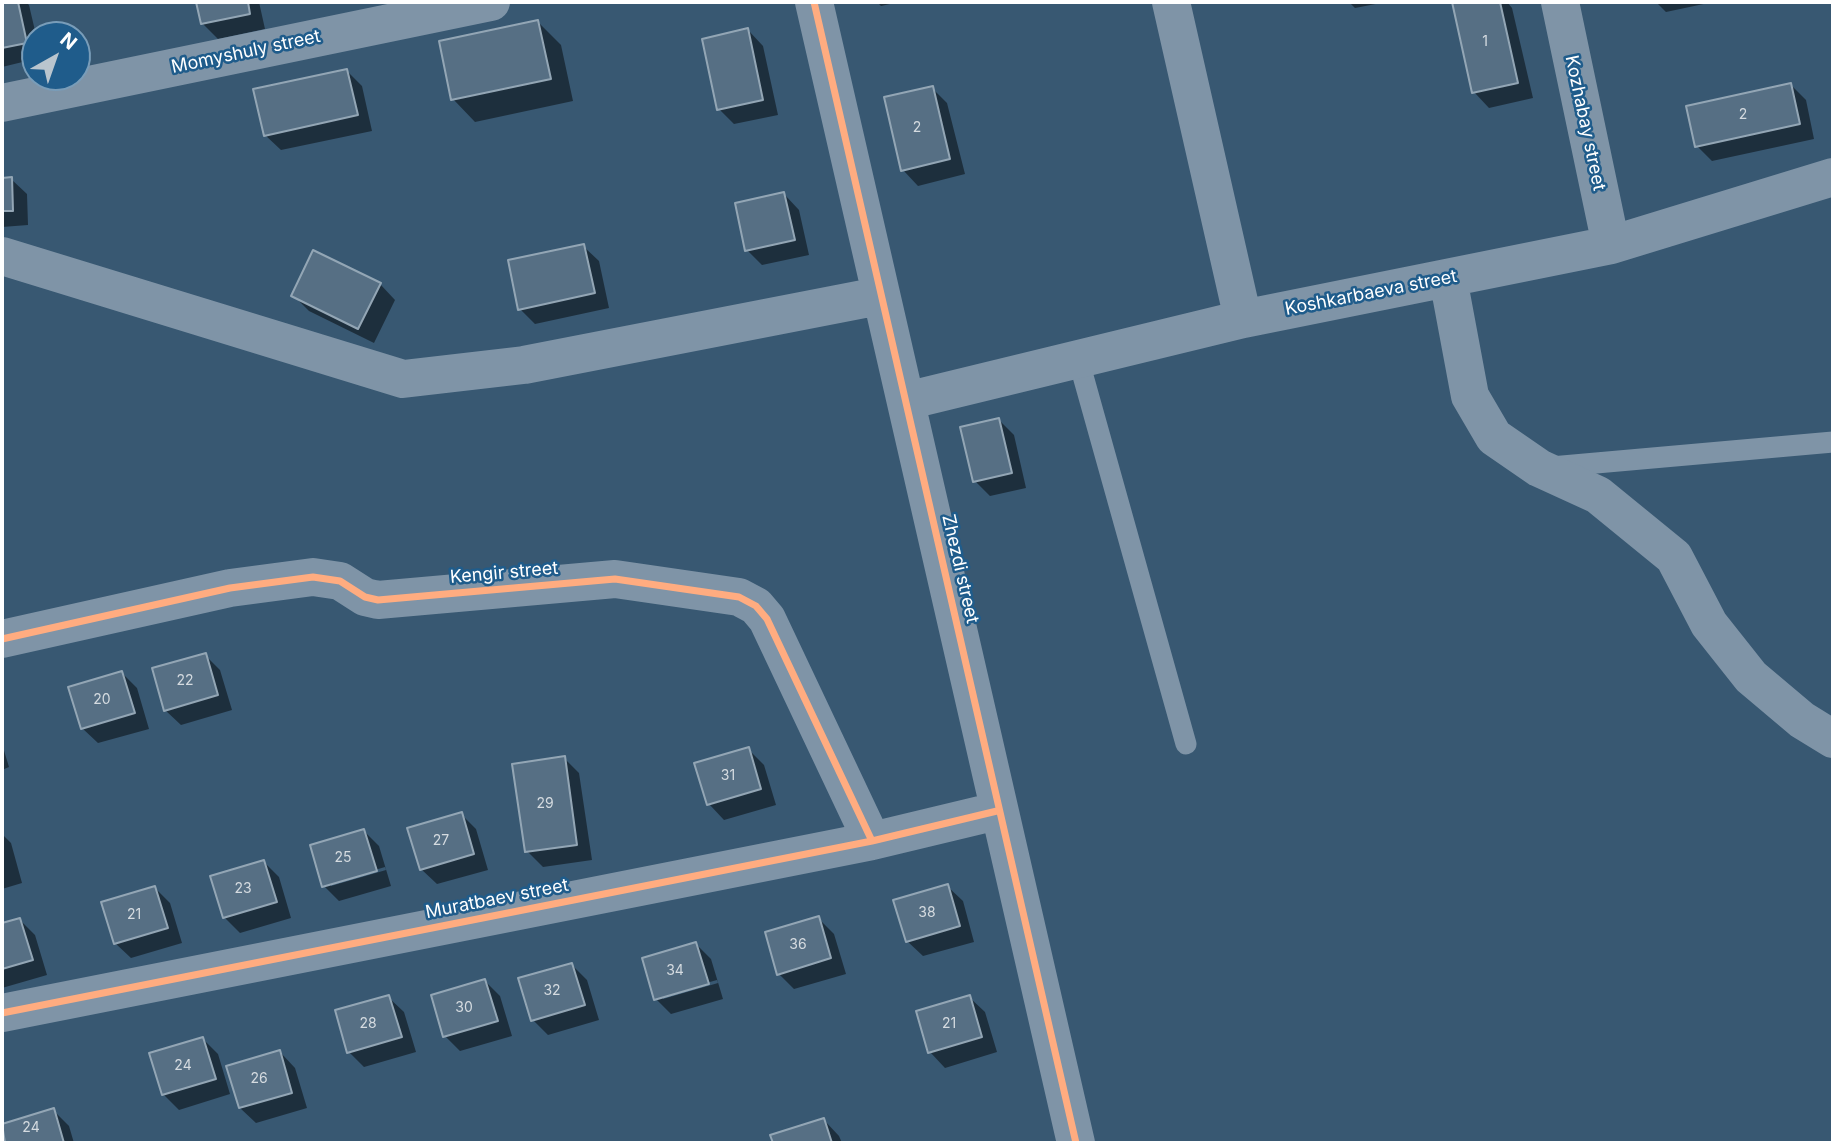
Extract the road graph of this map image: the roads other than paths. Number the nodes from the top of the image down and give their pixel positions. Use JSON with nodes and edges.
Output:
{"nodes":[{"id":1,"x":491,"y":2,"type":"edge"},
{"id":2,"x":814,"y":2,"type":"edge"},
{"id":3,"x":1171,"y":2,"type":"edge"},
{"id":4,"x":1560,"y":2,"type":"edge"},
{"id":5,"x":2,"y":103,"type":"edge"},
{"id":6,"x":1833,"y":177,"type":"edge"},
{"id":7,"x":1611,"y":245,"type":"junction"},
{"id":8,"x":2,"y":256,"type":"edge"},
{"id":9,"x":1448,"y":278,"type":"junction"},
{"id":10,"x":879,"y":296,"type":"junction"},
{"id":11,"x":1243,"y":319,"type":"junction"},
{"id":12,"x":1078,"y":358,"type":"junction"},
{"id":13,"x":906,"y":401,"type":"junction"},
{"id":14,"x":1833,"y":442,"type":"edge"},
{"id":15,"x":1539,"y":468,"type":"junction"},
{"id":16,"x":2,"y":639,"type":"edge"},
{"id":17,"x":1833,"y":739,"type":"edge"},
{"id":18,"x":1186,"y":744,"type":"dead end"},
{"id":19,"x":997,"y":811,"type":"junction"},
{"id":20,"x":872,"y":841,"type":"junction"},
{"id":21,"x":2,"y":1013,"type":"edge"},
{"id":22,"x":1076,"y":1143,"type":"edge"}],
"edges":[{"from":1,"to":5,"type":"street","name":"Momyshuly street"},
{"from":2,"to":10,"type":"street","name":"Zhezdi street"},
{"from":3,"to":11,"type":"street"},
{"from":4,"to":7,"type":"street","name":"Kozhabay street"},
{"from":6,"to":7,"type":"street","name":"Koshkarbaeva street"},
{"from":7,"to":9,"type":"street","name":"Koshkarbaeva street"},
{"from":8,"to":10,"type":"street"},
{"from":9,"to":11,"type":"street","name":"Koshkarbaeva street"},
{"from":9,"to":15,"type":"street"},
{"from":10,"to":13,"type":"street","name":"Zhezdi street"},
{"from":11,"to":12,"type":"street","name":"Koshkarbaeva street"},
{"from":12,"to":13,"type":"street","name":"Koshkarbaeva street"},
{"from":12,"to":18,"type":"lane"},
{"from":13,"to":19,"type":"street","name":"Zhezdi street"},
{"from":14,"to":15,"type":"lane"},
{"from":15,"to":17,"type":"street"},
{"from":16,"to":20,"type":"street","name":"Kengir street"},
{"from":19,"to":20,"type":"street","name":"Muratbaev street"},
{"from":19,"to":22,"type":"street","name":"Zhezdi street"},
{"from":20,"to":21,"type":"street","name":"Muratbaev street"}]}
